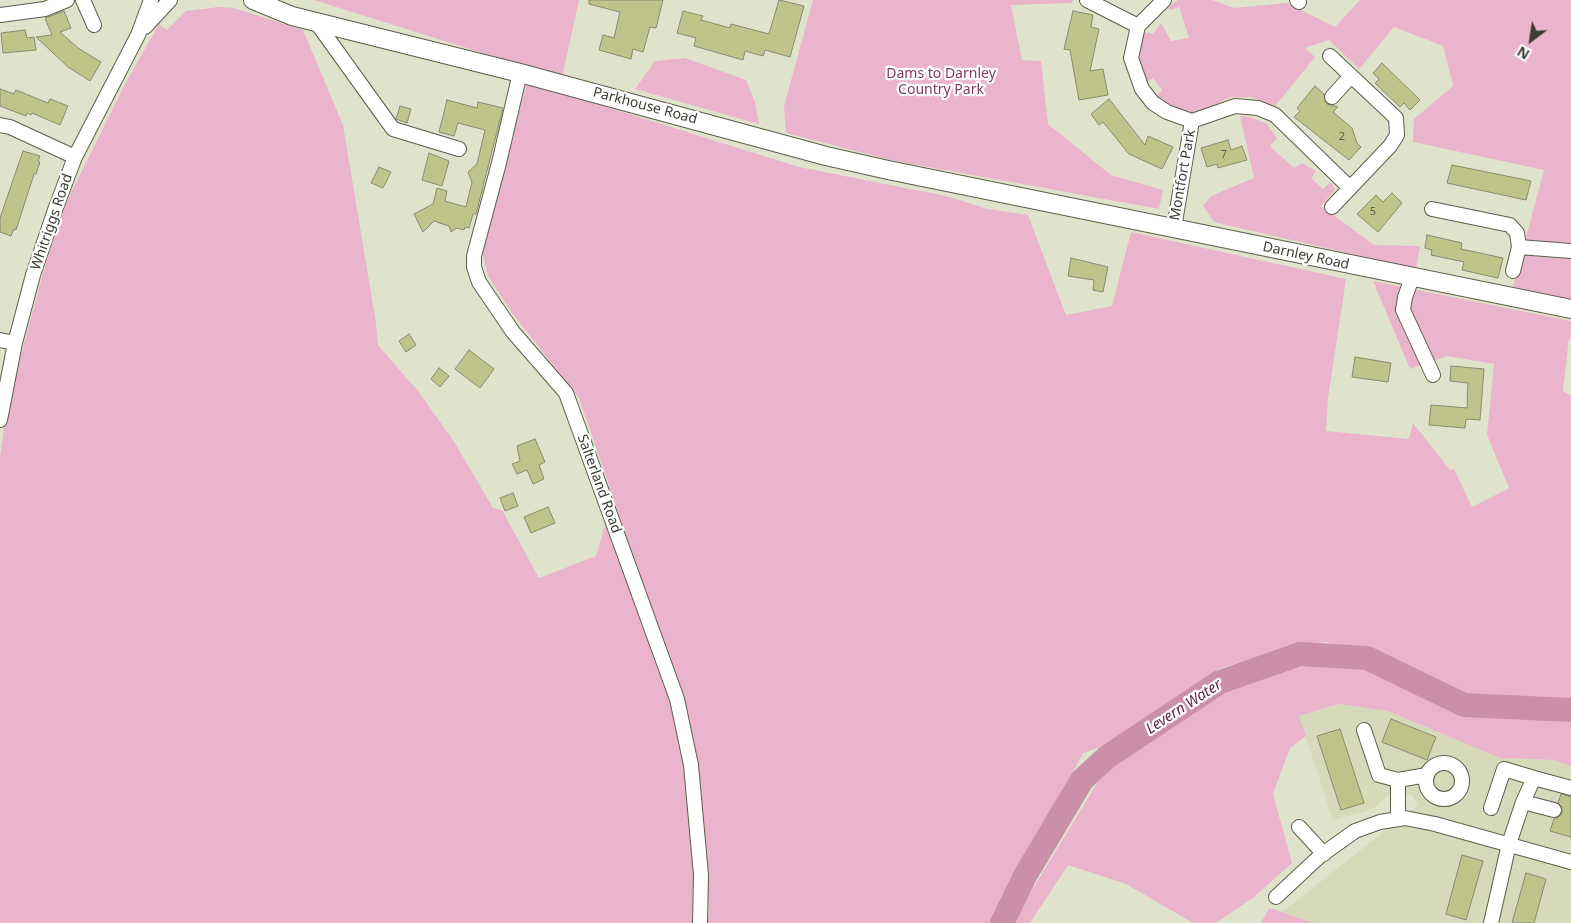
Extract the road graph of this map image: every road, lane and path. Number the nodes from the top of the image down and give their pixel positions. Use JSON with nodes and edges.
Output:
{"nodes":[{"id":1,"x":67,"y":0,"type":"edge"},
{"id":2,"x":83,"y":0,"type":"edge"},
{"id":3,"x":151,"y":0,"type":"edge"},
{"id":4,"x":170,"y":0,"type":"edge"},
{"id":5,"x":253,"y":0,"type":"edge"},
{"id":6,"x":1087,"y":0,"type":"edge"},
{"id":7,"x":1164,"y":0,"type":"edge"},
{"id":8,"x":0,"y":16,"type":"edge"},
{"id":9,"x":316,"y":22,"type":"junction"},
{"id":10,"x":94,"y":25,"type":"dead end"},
{"id":11,"x":1138,"y":26,"type":"junction"},
{"id":12,"x":138,"y":35,"type":"junction"},
{"id":13,"x":1330,"y":56,"type":"dead end"},
{"id":14,"x":520,"y":73,"type":"junction"},
{"id":15,"x":1351,"y":76,"type":"junction"},
{"id":16,"x":1332,"y":97,"type":"dead end"},
{"id":17,"x":1192,"y":121,"type":"junction"},
{"id":18,"x":0,"y":125,"type":"edge"},
{"id":19,"x":459,"y":149,"type":"dead end"},
{"id":20,"x":75,"y":157,"type":"junction"},
{"id":21,"x":1350,"y":188,"type":"junction"},
{"id":22,"x":1040,"y":201,"type":"joint"},
{"id":23,"x":1332,"y":206,"type":"dead end"},
{"id":24,"x":1432,"y":209,"type":"dead end"},
{"id":25,"x":1174,"y":228,"type":"junction"},
{"id":26,"x":1519,"y":247,"type":"junction"},
{"id":27,"x":1571,"y":251,"type":"edge"},
{"id":28,"x":1513,"y":271,"type":"dead end"},
{"id":29,"x":1412,"y":278,"type":"junction"},
{"id":30,"x":1571,"y":309,"type":"edge"},
{"id":31,"x":0,"y":340,"type":"edge"},
{"id":32,"x":15,"y":343,"type":"junction"},
{"id":33,"x":1433,"y":375,"type":"dead end"},
{"id":34,"x":0,"y":420,"type":"edge"},
{"id":35,"x":1364,"y":730,"type":"dead end"},
{"id":36,"x":1427,"y":775,"type":"dead end"},
{"id":37,"x":1534,"y":778,"type":"junction"},
{"id":38,"x":1398,"y":787,"type":"junction"},
{"id":39,"x":1571,"y":788,"type":"edge"},
{"id":40,"x":1523,"y":802,"type":"junction"},
{"id":41,"x":1491,"y":808,"type":"dead end"},
{"id":42,"x":1554,"y":810,"type":"dead end"},
{"id":43,"x":1398,"y":819,"type":"junction"},
{"id":44,"x":1299,"y":827,"type":"dead end"},
{"id":45,"x":1509,"y":844,"type":"junction"},
{"id":46,"x":1324,"y":854,"type":"junction"},
{"id":47,"x":1571,"y":862,"type":"edge"},
{"id":48,"x":1276,"y":897,"type":"dead end"},
{"id":49,"x":700,"y":923,"type":"edge"},
{"id":50,"x":1491,"y":923,"type":"edge"}],
"edges":[{"from":1,"to":8,"type":"street"},
{"from":2,"to":10,"type":"street"},
{"from":3,"to":12,"type":"street","name":"Whitriggs Road"},
{"from":4,"to":12,"type":"street","name":"Whitriggs Road"},
{"from":5,"to":9,"type":"main road","name":"Parkhouse Road"},
{"from":6,"to":11,"type":"street"},
{"from":7,"to":11,"type":"street"},
{"from":9,"to":14,"type":"main road","name":"Parkhouse Road"},
{"from":9,"to":19,"type":"street"},
{"from":11,"to":17,"type":"street","name":"Montfort Park"},
{"from":12,"to":20,"type":"street","name":"Whitriggs Road"},
{"from":13,"to":15,"type":"street"},
{"from":14,"to":22,"type":"main road","name":"Parkhouse Road"},
{"from":14,"to":49,"type":"street","name":"Salterland Road"},
{"from":15,"to":16,"type":"street"},
{"from":15,"to":21,"type":"street"},
{"from":17,"to":21,"type":"street","name":"Montfort Park"},
{"from":17,"to":25,"type":"street","name":"Montfort Park"},
{"from":18,"to":20,"type":"street"},
{"from":20,"to":32,"type":"street","name":"Whitriggs Road"},
{"from":21,"to":23,"type":"street"},
{"from":22,"to":25,"type":"main road","name":"Darnley Road"},
{"from":24,"to":26,"type":"street"},
{"from":25,"to":29,"type":"main road","name":"Darnley Road"},
{"from":26,"to":27,"type":"street"},
{"from":26,"to":28,"type":"street"},
{"from":29,"to":30,"type":"main road","name":"Darnley Road"},
{"from":29,"to":33,"type":"street"},
{"from":31,"to":32,"type":"street"},
{"from":32,"to":34,"type":"street","name":"Whitriggs Road"},
{"from":35,"to":38,"type":"street"},
{"from":36,"to":38,"type":"street"},
{"from":37,"to":39,"type":"street"},
{"from":37,"to":40,"type":"street"},
{"from":37,"to":41,"type":"street"},
{"from":38,"to":43,"type":"street"},
{"from":40,"to":42,"type":"street"},
{"from":40,"to":45,"type":"street"},
{"from":43,"to":45,"type":"street"},
{"from":43,"to":46,"type":"street"},
{"from":44,"to":46,"type":"street"},
{"from":45,"to":47,"type":"street"},
{"from":45,"to":50,"type":"street"},
{"from":46,"to":48,"type":"street"}]}
